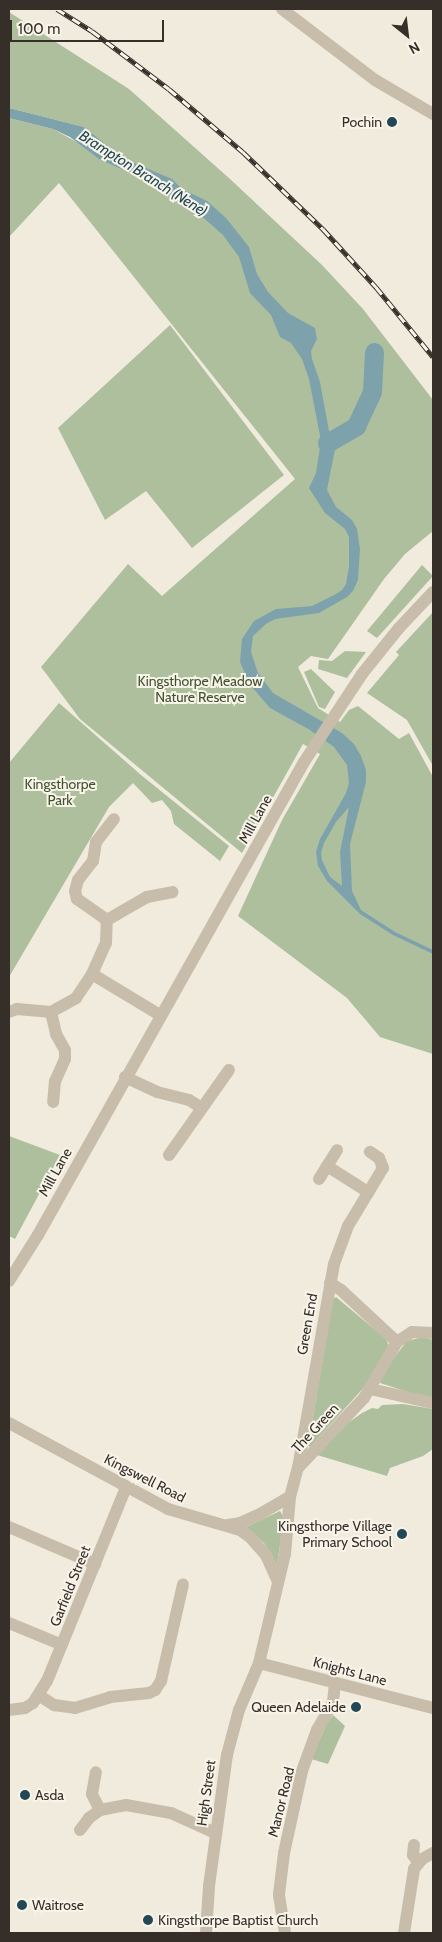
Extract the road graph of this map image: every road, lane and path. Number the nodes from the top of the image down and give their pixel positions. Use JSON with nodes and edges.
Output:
{"nodes":[{"id":1,"x":282,"y":9,"type":"edge"},
{"id":2,"x":433,"y":114,"type":"edge"},
{"id":3,"x":433,"y":592,"type":"edge"},
{"id":4,"x":114,"y":819,"type":"dead end"},
{"id":5,"x":173,"y":892,"type":"dead end"},
{"id":6,"x":107,"y":920,"type":"junction"},
{"id":7,"x":92,"y":974,"type":"junction"},
{"id":8,"x":9,"y":1012,"type":"edge"},
{"id":9,"x":52,"y":1012,"type":"junction"},
{"id":10,"x":160,"y":1015,"type":"junction"},
{"id":11,"x":228,"y":1070,"type":"dead end"},
{"id":12,"x":125,"y":1077,"type":"junction"},
{"id":13,"x":53,"y":1102,"type":"dead end"},
{"id":14,"x":202,"y":1108,"type":"junction"},
{"id":15,"x":337,"y":1150,"type":"dead end"},
{"id":16,"x":370,"y":1152,"type":"dead end"},
{"id":17,"x":168,"y":1155,"type":"dead end"},
{"id":18,"x":327,"y":1166,"type":"junction"},
{"id":19,"x":319,"y":1178,"type":"dead end"},
{"id":20,"x":368,"y":1192,"type":"junction"},
{"id":21,"x":9,"y":1281,"type":"edge"},
{"id":22,"x":330,"y":1283,"type":"junction"},
{"id":23,"x":433,"y":1333,"type":"edge"},
{"id":24,"x":397,"y":1342,"type":"junction"},
{"id":25,"x":370,"y":1389,"type":"junction"},
{"id":26,"x":433,"y":1402,"type":"edge"},
{"id":27,"x":9,"y":1424,"type":"edge"},
{"id":28,"x":298,"y":1468,"type":"junction"},
{"id":29,"x":126,"y":1488,"type":"junction"},
{"id":30,"x":290,"y":1497,"type":"junction"},
{"id":31,"x":228,"y":1525,"type":"junction"},
{"id":32,"x":9,"y":1527,"type":"edge"},
{"id":33,"x":95,"y":1564,"type":"junction"},
{"id":34,"x":278,"y":1582,"type":"junction"},
{"id":35,"x":183,"y":1584,"type":"dead end"},
{"id":36,"x":9,"y":1623,"type":"edge"},
{"id":37,"x":62,"y":1645,"type":"junction"},
{"id":38,"x":259,"y":1663,"type":"junction"},
{"id":39,"x":335,"y":1683,"type":"junction"},
{"id":40,"x":40,"y":1696,"type":"junction"},
{"id":41,"x":433,"y":1708,"type":"edge"},
{"id":42,"x":9,"y":1710,"type":"edge"},
{"id":43,"x":96,"y":1772,"type":"dead end"},
{"id":44,"x":100,"y":1810,"type":"junction"},
{"id":45,"x":80,"y":1830,"type":"dead end"},
{"id":46,"x":215,"y":1833,"type":"junction"},
{"id":47,"x":414,"y":1845,"type":"dead end"},
{"id":48,"x":433,"y":1853,"type":"edge"},
{"id":49,"x":418,"y":1862,"type":"junction"},
{"id":50,"x":206,"y":1933,"type":"edge"},
{"id":51,"x":285,"y":1933,"type":"edge"},
{"id":52,"x":404,"y":1933,"type":"edge"}],
"edges":[{"from":1,"to":2,"type":"street"},
{"from":3,"to":10,"type":"street","name":"Mill Lane"},
{"from":4,"to":6,"type":"street"},
{"from":5,"to":6,"type":"street"},
{"from":6,"to":7,"type":"street"},
{"from":7,"to":9,"type":"street"},
{"from":7,"to":10,"type":"street"},
{"from":8,"to":9,"type":"street"},
{"from":9,"to":13,"type":"street"},
{"from":10,"to":12,"type":"street","name":"Mill Lane"},
{"from":11,"to":14,"type":"street"},
{"from":12,"to":14,"type":"street"},
{"from":12,"to":21,"type":"street","name":"Mill Lane"},
{"from":14,"to":17,"type":"street"},
{"from":15,"to":18,"type":"street"},
{"from":16,"to":20,"type":"street","name":"Green End"},
{"from":18,"to":19,"type":"street"},
{"from":18,"to":20,"type":"street"},
{"from":20,"to":22,"type":"street","name":"Green End"},
{"from":22,"to":24,"type":"street"},
{"from":22,"to":28,"type":"street","name":"Green End"},
{"from":23,"to":24,"type":"street"},
{"from":24,"to":25,"type":"street","name":"The Green"},
{"from":25,"to":26,"type":"street"},
{"from":25,"to":28,"type":"street","name":"The Green"},
{"from":27,"to":29,"type":"street","name":"Kingswell Road"},
{"from":28,"to":30,"type":"street","name":"The Green"},
{"from":29,"to":31,"type":"street","name":"Kingswell Road"},
{"from":29,"to":33,"type":"street","name":"Garfield Street"},
{"from":30,"to":31,"type":"street"},
{"from":30,"to":34,"type":"street","name":"The Green"},
{"from":31,"to":34,"type":"street","name":"Kingswell Road"},
{"from":32,"to":33,"type":"street"},
{"from":33,"to":37,"type":"street","name":"Garfield Street"},
{"from":34,"to":38,"type":"street","name":"The Green"},
{"from":35,"to":40,"type":"street"},
{"from":36,"to":37,"type":"street"},
{"from":37,"to":40,"type":"street","name":"Garfield Street"},
{"from":38,"to":39,"type":"street","name":"Knights Lane"},
{"from":38,"to":46,"type":"street","name":"High Street"},
{"from":39,"to":41,"type":"street","name":"Knights Lane"},
{"from":39,"to":51,"type":"street","name":"Manor Road"},
{"from":40,"to":42,"type":"street"},
{"from":43,"to":44,"type":"street"},
{"from":44,"to":45,"type":"street"},
{"from":44,"to":46,"type":"street"},
{"from":46,"to":50,"type":"street","name":"High Street"},
{"from":47,"to":49,"type":"street"},
{"from":48,"to":49,"type":"street"},
{"from":49,"to":52,"type":"street"}]}
